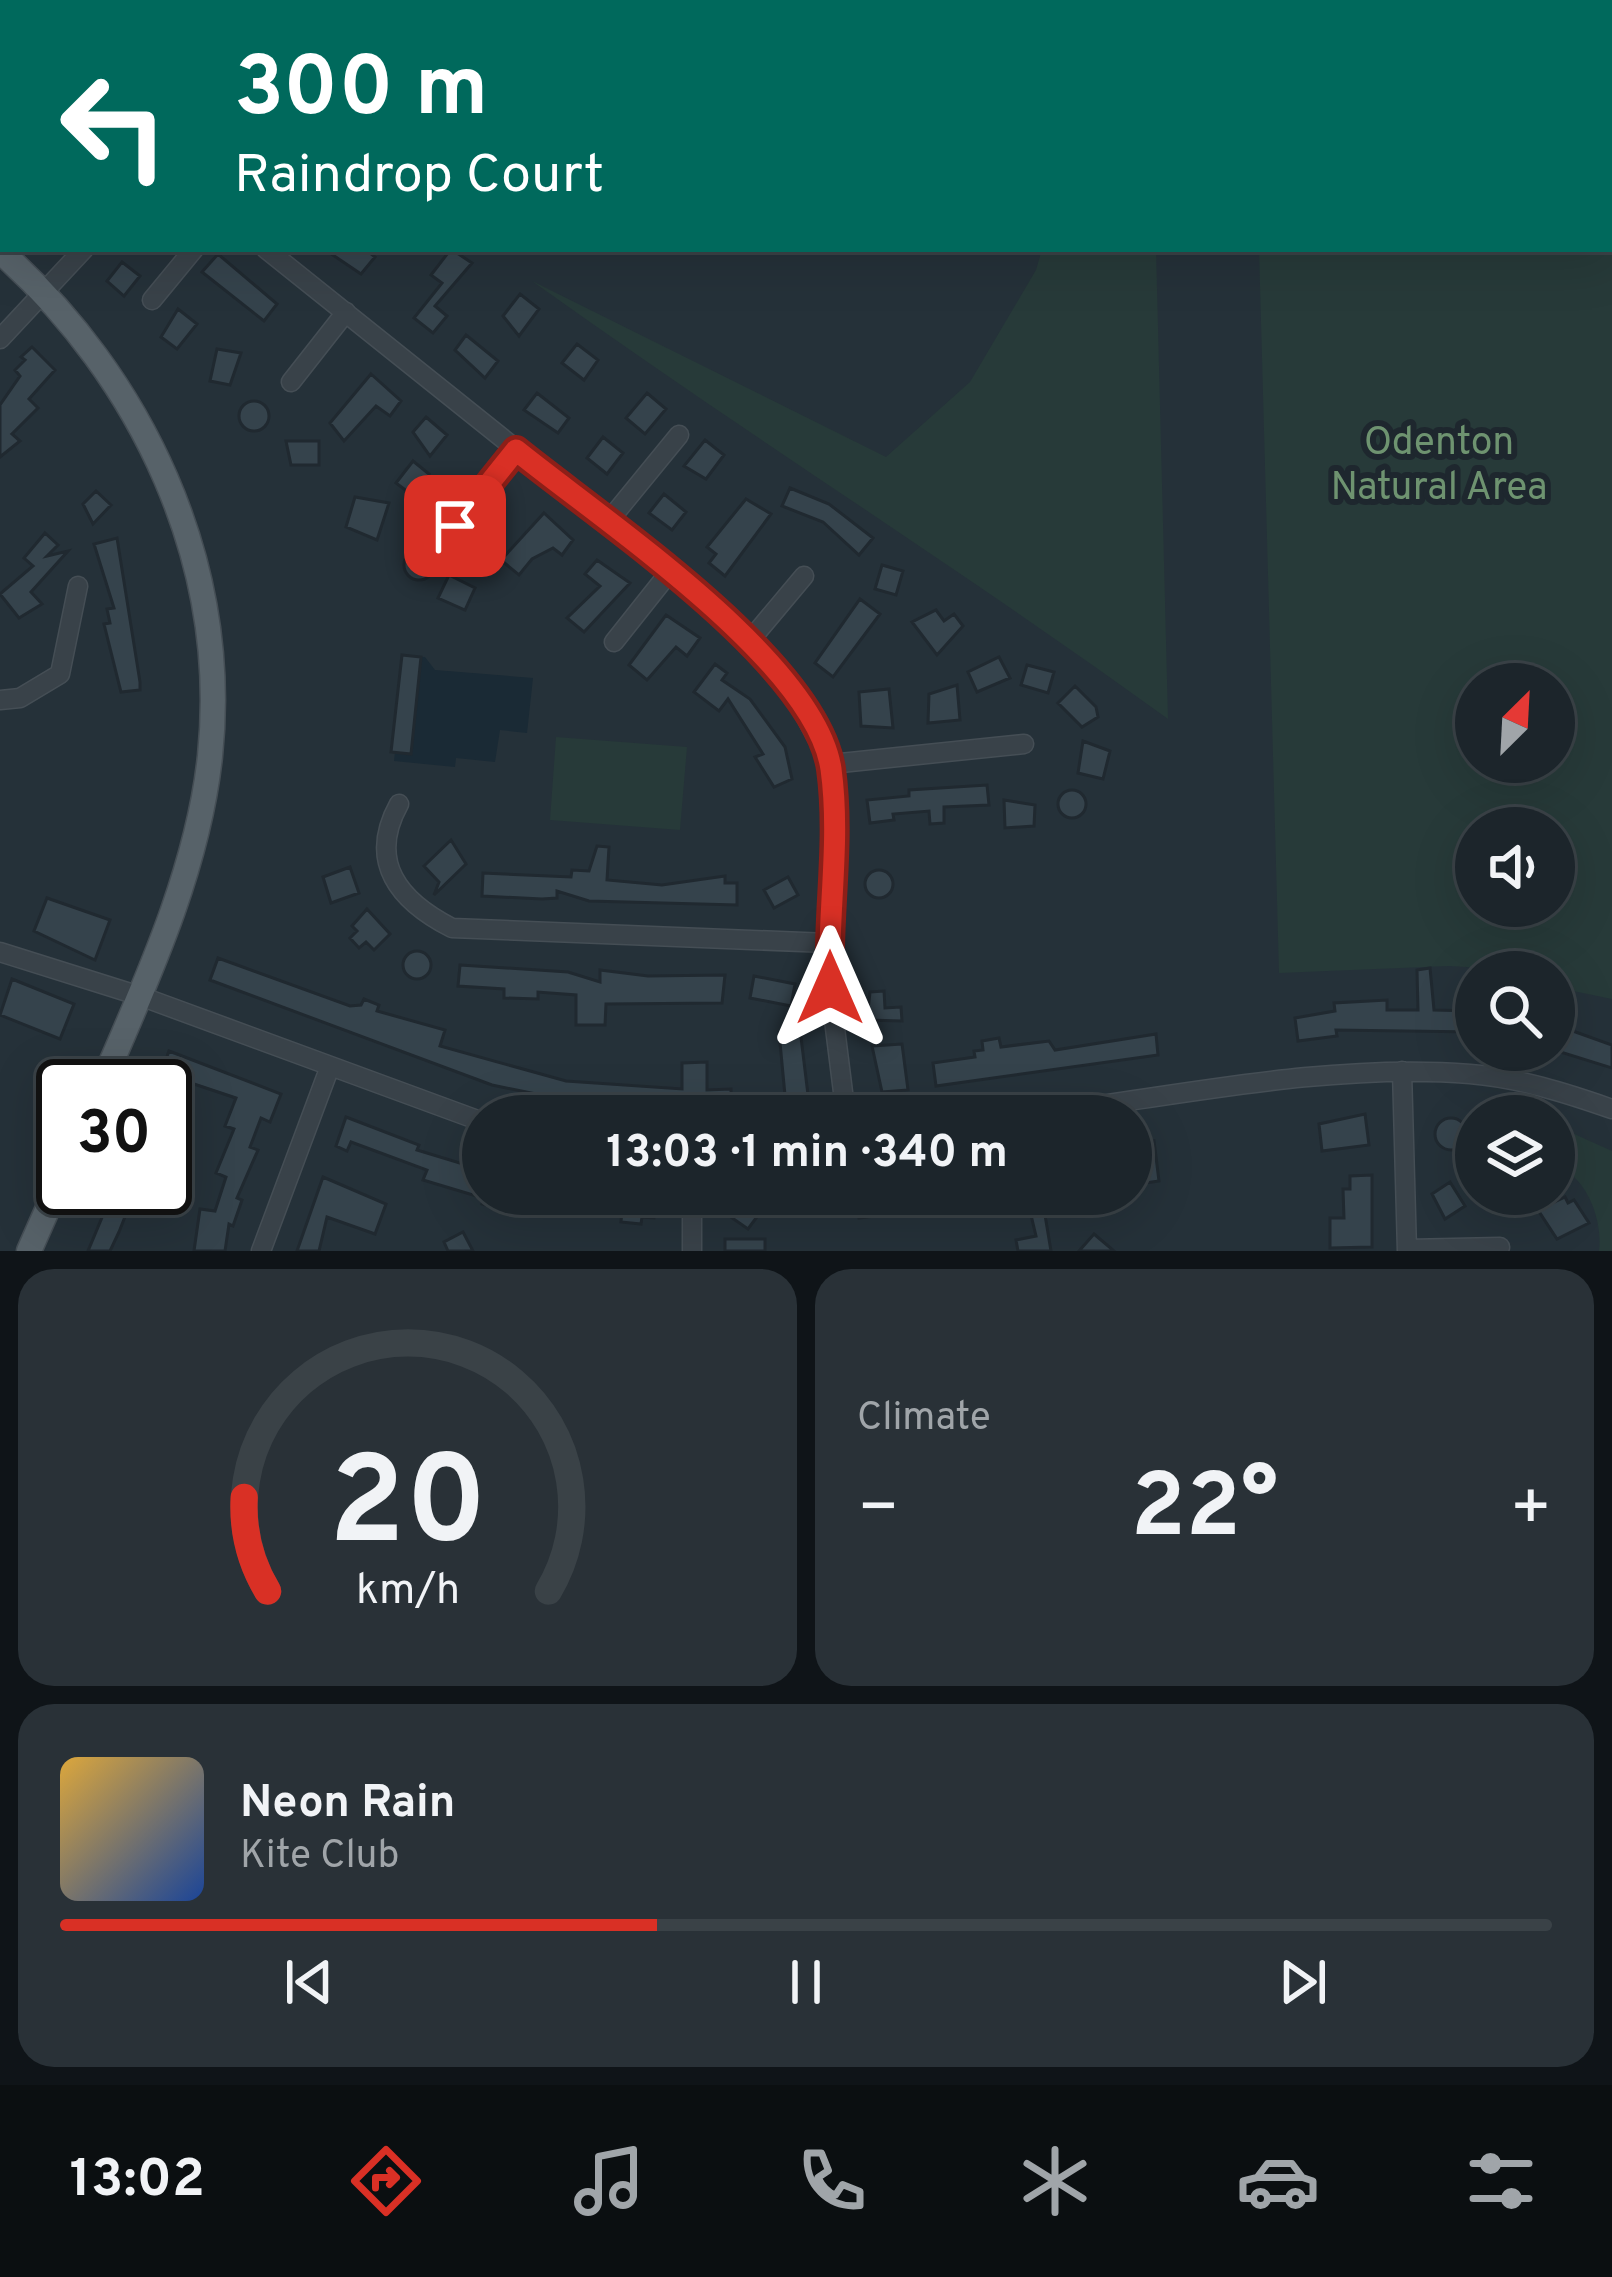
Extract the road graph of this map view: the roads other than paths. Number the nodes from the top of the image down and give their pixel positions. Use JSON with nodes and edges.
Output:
{"nodes":[{"id":1,"x":1,"y":252,"type":"edge"},
{"id":2,"x":81,"y":252,"type":"edge"},
{"id":3,"x":192,"y":252,"type":"edge"},
{"id":4,"x":270,"y":252,"type":"edge"},
{"id":5,"x":44,"y":290,"type":"junction"},
{"id":6,"x":152,"y":300,"type":"dead end"},
{"id":7,"x":346,"y":312,"type":"junction"},
{"id":8,"x":0,"y":339,"type":"edge"},
{"id":9,"x":291,"y":382,"type":"dead end"},
{"id":10,"x":679,"y":435,"type":"dead end"},
{"id":11,"x":516,"y":450,"type":"junction"},
{"id":12,"x":607,"y":523,"type":"junction"},
{"id":13,"x":455,"y":526,"type":"dead end"},
{"id":14,"x":668,"y":574,"type":"junction"},
{"id":15,"x":804,"y":576,"type":"dead end"},
{"id":16,"x":77,"y":586,"type":"dead end"},
{"id":17,"x":752,"y":638,"type":"junction"},
{"id":18,"x":614,"y":642,"type":"dead end"},
{"id":19,"x":0,"y":700,"type":"edge"},
{"id":20,"x":1024,"y":744,"type":"dead end"},
{"id":21,"x":831,"y":764,"type":"junction"},
{"id":22,"x":399,"y":804,"type":"dead end"},
{"id":23,"x":828,"y":943,"type":"junction"},
{"id":24,"x":0,"y":952,"type":"edge"},
{"id":25,"x":140,"y":995,"type":"junction"},
{"id":26,"x":113,"y":1059,"type":"edge"},
{"id":27,"x":329,"y":1069,"type":"junction"},
{"id":28,"x":1402,"y":1071,"type":"junction"},
{"id":29,"x":845,"y":1095,"type":"edge"},
{"id":30,"x":1152,"y":1101,"type":"edge"},
{"id":31,"x":1612,"y":1109,"type":"edge"},
{"id":32,"x":462,"y":1115,"type":"edge"},
{"id":33,"x":45,"y":1215,"type":"edge"},
{"id":34,"x":692,"y":1215,"type":"edge"},
{"id":35,"x":1500,"y":1247,"type":"dead end"},
{"id":36,"x":1407,"y":1250,"type":"edge"},
{"id":37,"x":29,"y":1251,"type":"edge"},
{"id":38,"x":261,"y":1251,"type":"edge"},
{"id":39,"x":692,"y":1251,"type":"edge"}],
"edges":[{"from":1,"to":5,"type":"main road"},
{"from":2,"to":5,"type":"street"},
{"from":3,"to":6,"type":"street"},
{"from":4,"to":7,"type":"street"},
{"from":5,"to":8,"type":"street"},
{"from":5,"to":25,"type":"main road"},
{"from":7,"to":9,"type":"street"},
{"from":7,"to":11,"type":"street"},
{"from":10,"to":12,"type":"street"},
{"from":11,"to":12,"type":"street"},
{"from":11,"to":13,"type":"street"},
{"from":12,"to":14,"type":"street"},
{"from":14,"to":17,"type":"street"},
{"from":14,"to":18,"type":"street"},
{"from":15,"to":17,"type":"street"},
{"from":16,"to":19,"type":"street"},
{"from":17,"to":21,"type":"street"},
{"from":20,"to":21,"type":"street"},
{"from":21,"to":23,"type":"street"},
{"from":22,"to":23,"type":"street"},
{"from":23,"to":29,"type":"street"},
{"from":24,"to":25,"type":"street"},
{"from":25,"to":26,"type":"main road"},
{"from":25,"to":27,"type":"street"},
{"from":27,"to":32,"type":"street"},
{"from":27,"to":38,"type":"street"},
{"from":28,"to":30,"type":"street"},
{"from":28,"to":31,"type":"street"},
{"from":28,"to":36,"type":"street"},
{"from":33,"to":37,"type":"main road"},
{"from":34,"to":39,"type":"street"},
{"from":35,"to":36,"type":"street"}]}
